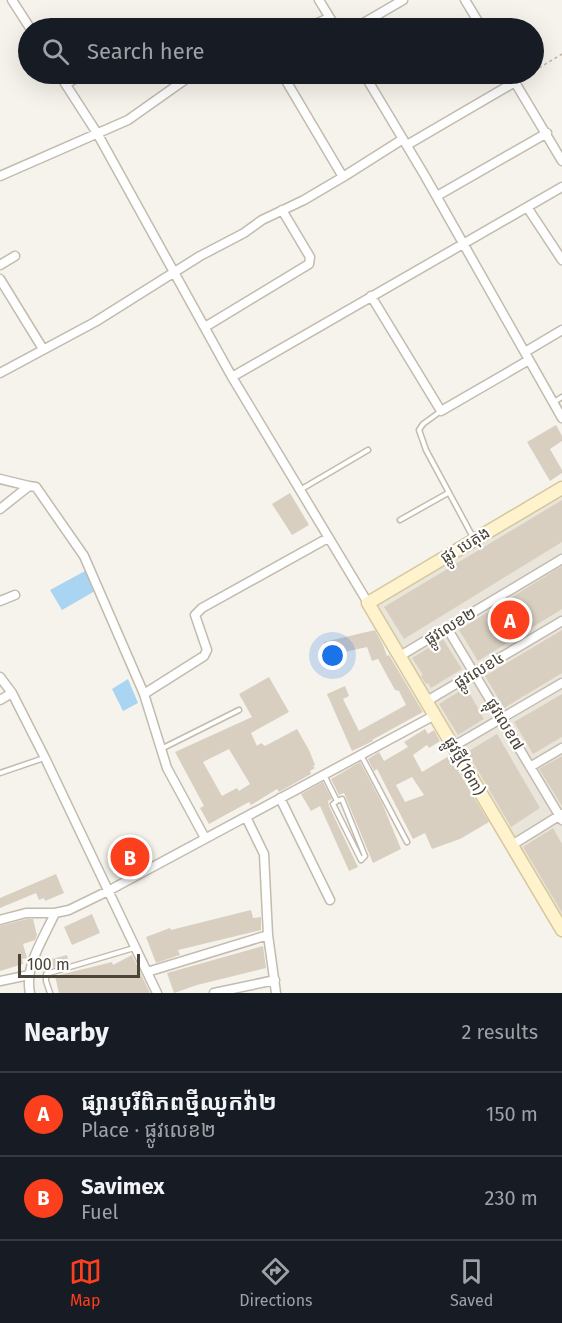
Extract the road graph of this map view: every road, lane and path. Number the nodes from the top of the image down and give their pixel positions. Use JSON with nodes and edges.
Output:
{"nodes":[{"id":1,"x":12,"y":0,"type":"edge"},
{"id":2,"x":319,"y":0,"type":"edge"},
{"id":3,"x":403,"y":0,"type":"edge"},
{"id":4,"x":465,"y":0,"type":"edge"},
{"id":5,"x":24,"y":18,"type":"edge"},
{"id":6,"x":329,"y":18,"type":"edge"},
{"id":7,"x":372,"y":18,"type":"edge"},
{"id":8,"x":476,"y":18,"type":"edge"},
{"id":9,"x":562,"y":54,"type":"edge"},
{"id":10,"x":544,"y":65,"type":"edge"},
{"id":11,"x":66,"y":84,"type":"edge"},
{"id":12,"x":179,"y":84,"type":"edge"},
{"id":13,"x":288,"y":84,"type":"edge"},
{"id":14,"x":370,"y":84,"type":"edge"},
{"id":15,"x":511,"y":84,"type":"edge"},
{"id":16,"x":516,"y":84,"type":"edge"},
{"id":17,"x":97,"y":133,"type":"junction"},
{"id":18,"x":547,"y":134,"type":"junction"},
{"id":19,"x":405,"y":142,"type":"junction"},
{"id":20,"x":562,"y":161,"type":"edge"},
{"id":21,"x":0,"y":176,"type":"edge"},
{"id":22,"x":343,"y":177,"type":"junction"},
{"id":23,"x":562,"y":187,"type":"edge"},
{"id":24,"x":437,"y":196,"type":"junction"},
{"id":25,"x":527,"y":207,"type":"junction"},
{"id":26,"x":282,"y":210,"type":"junction"},
{"id":27,"x":464,"y":243,"type":"junction"},
{"id":28,"x":15,"y":256,"type":"dead end"},
{"id":29,"x":562,"y":260,"type":"edge"},
{"id":30,"x":0,"y":265,"type":"edge"},
{"id":31,"x":175,"y":273,"type":"junction"},
{"id":32,"x":0,"y":279,"type":"edge"},
{"id":33,"x":371,"y":297,"type":"junction"},
{"id":34,"x":205,"y":327,"type":"junction"},
{"id":35,"x":562,"y":330,"type":"edge"},
{"id":36,"x":43,"y":349,"type":"junction"},
{"id":37,"x":527,"y":356,"type":"junction"},
{"id":38,"x":0,"y":373,"type":"edge"},
{"id":39,"x":232,"y":377,"type":"junction"},
{"id":40,"x":562,"y":397,"type":"edge"},
{"id":41,"x":554,"y":403,"type":"junction"},
{"id":42,"x":441,"y":411,"type":"junction"},
{"id":43,"x":562,"y":418,"type":"edge"},
{"id":44,"x":368,"y":450,"type":"dead end"},
{"id":45,"x":0,"y":478,"type":"edge"},
{"id":46,"x":29,"y":486,"type":"junction"},
{"id":47,"x":562,"y":488,"type":"edge"},
{"id":48,"x":300,"y":490,"type":"junction"},
{"id":49,"x":448,"y":493,"type":"junction"},
{"id":50,"x":0,"y":509,"type":"edge"},
{"id":51,"x":400,"y":520,"type":"dead end"},
{"id":52,"x":328,"y":538,"type":"junction"},
{"id":53,"x":474,"y":540,"type":"junction"},
{"id":54,"x":562,"y":559,"type":"edge"},
{"id":55,"x":15,"y":595,"type":"dead end"},
{"id":56,"x":0,"y":601,"type":"edge"},
{"id":57,"x":368,"y":603,"type":"junction"},
{"id":58,"x":562,"y":621,"type":"edge"},
{"id":59,"x":447,"y":628,"type":"junction"},
{"id":60,"x":400,"y":656,"type":"junction"},
{"id":61,"x":474,"y":673,"type":"junction"},
{"id":62,"x":0,"y":678,"type":"edge"},
{"id":63,"x":562,"y":683,"type":"edge"},
{"id":64,"x":12,"y":693,"type":"junction"},
{"id":65,"x":144,"y":694,"type":"junction"},
{"id":66,"x":0,"y":700,"type":"edge"},
{"id":67,"x":427,"y":701,"type":"junction"},
{"id":68,"x":239,"y":710,"type":"dead end"},
{"id":69,"x":435,"y":715,"type":"junction"},
{"id":70,"x":501,"y":718,"type":"junction"},
{"id":71,"x":454,"y":746,"type":"junction"},
{"id":72,"x":562,"y":748,"type":"edge"},
{"id":73,"x":160,"y":749,"type":"junction"},
{"id":74,"x":361,"y":754,"type":"junction"},
{"id":75,"x":45,"y":758,"type":"junction"},
{"id":76,"x":530,"y":767,"type":"junction"},
{"id":77,"x":0,"y":773,"type":"edge"},
{"id":78,"x":324,"y":775,"type":"junction"},
{"id":79,"x":280,"y":798,"type":"junction"},
{"id":80,"x":337,"y":801,"type":"junction"},
{"id":81,"x":561,"y":816,"type":"edge"},
{"id":82,"x":246,"y":817,"type":"junction"},
{"id":83,"x":205,"y":838,"type":"junction"},
{"id":84,"x":407,"y":842,"type":"dead end"},
{"id":85,"x":512,"y":845,"type":"junction"},
{"id":86,"x":108,"y":891,"type":"junction"},
{"id":87,"x":330,"y":900,"type":"dead end"},
{"id":88,"x":54,"y":913,"type":"junction"},
{"id":89,"x":0,"y":920,"type":"edge"},
{"id":90,"x":562,"y":930,"type":"edge"},
{"id":91,"x":268,"y":935,"type":"junction"},
{"id":92,"x":135,"y":947,"type":"junction"},
{"id":93,"x":147,"y":972,"type":"junction"},
{"id":94,"x":28,"y":975,"type":"junction"},
{"id":95,"x":275,"y":980,"type":"junction"},
{"id":96,"x":0,"y":981,"type":"edge"},
{"id":97,"x":30,"y":993,"type":"edge"},
{"id":98,"x":50,"y":993,"type":"edge"},
{"id":99,"x":157,"y":993,"type":"edge"},
{"id":100,"x":214,"y":993,"type":"edge"},
{"id":101,"x":276,"y":993,"type":"edge"}],
"edges":[{"from":1,"to":5,"type":"street"},
{"from":2,"to":6,"type":"street"},
{"from":3,"to":7,"type":"street"},
{"from":4,"to":8,"type":"street"},
{"from":9,"to":10,"type":"path"},
{"from":11,"to":17,"type":"street"},
{"from":12,"to":17,"type":"street"},
{"from":13,"to":22,"type":"street"},
{"from":14,"to":19,"type":"street"},
{"from":15,"to":19,"type":"street"},
{"from":16,"to":18,"type":"street"},
{"from":17,"to":21,"type":"street"},
{"from":17,"to":31,"type":"street"},
{"from":18,"to":20,"type":"street"},
{"from":18,"to":24,"type":"street"},
{"from":19,"to":22,"type":"street"},
{"from":19,"to":24,"type":"street"},
{"from":22,"to":26,"type":"street"},
{"from":23,"to":25,"type":"street"},
{"from":24,"to":27,"type":"street"},
{"from":25,"to":27,"type":"street"},
{"from":25,"to":29,"type":"street"},
{"from":26,"to":31,"type":"street"},
{"from":26,"to":34,"type":"street"},
{"from":27,"to":33,"type":"street"},
{"from":27,"to":37,"type":"street"},
{"from":28,"to":30,"type":"street"},
{"from":31,"to":34,"type":"street"},
{"from":31,"to":36,"type":"street"},
{"from":32,"to":36,"type":"street"},
{"from":33,"to":39,"type":"street"},
{"from":33,"to":42,"type":"street"},
{"from":34,"to":39,"type":"street"},
{"from":35,"to":37,"type":"street"},
{"from":36,"to":38,"type":"street"},
{"from":37,"to":41,"type":"street"},
{"from":37,"to":42,"type":"street"},
{"from":39,"to":48,"type":"street"},
{"from":40,"to":41,"type":"lane"},
{"from":41,"to":43,"type":"street"},
{"from":42,"to":49,"type":"lane"},
{"from":44,"to":48,"type":"lane"},
{"from":45,"to":46,"type":"street"},
{"from":46,"to":50,"type":"street"},
{"from":46,"to":65,"type":"street"},
{"from":47,"to":53,"type":"street","name":"ផ្លូវ បេតុង"},
{"from":48,"to":52,"type":"street"},
{"from":49,"to":51,"type":"lane"},
{"from":49,"to":53,"type":"lane"},
{"from":52,"to":57,"type":"street"},
{"from":52,"to":65,"type":"street"},
{"from":53,"to":57,"type":"street","name":"ផ្លូវ បេតុង"},
{"from":54,"to":59,"type":"street","name":"ផ្លូវលេខ២"},
{"from":55,"to":56,"type":"street"},
{"from":57,"to":60,"type":"street","name":"ផ្លូវថ្មី(16m)"},
{"from":58,"to":61,"type":"street","name":"ផ្លូវលេខ៤"},
{"from":59,"to":60,"type":"street","name":"ផ្លូវលេខ២"},
{"from":59,"to":61,"type":"street","name":"ផ្លុវលេខ៧"},
{"from":60,"to":67,"type":"street","name":"ផ្លូវថ្មី(16m)"},
{"from":61,"to":67,"type":"street","name":"ផ្លូវលេខ៤"},
{"from":61,"to":70,"type":"street","name":"ផ្លុវលេខ៧"},
{"from":62,"to":64,"type":"street"},
{"from":63,"to":70,"type":"street"},
{"from":64,"to":66,"type":"street"},
{"from":64,"to":75,"type":"street"},
{"from":65,"to":73,"type":"street"},
{"from":67,"to":69,"type":"street","name":"ផ្លូវថ្មី(16m)"},
{"from":68,"to":73,"type":"lane"},
{"from":69,"to":71,"type":"street","name":"ផ្លូវថ្មី(16m)"},
{"from":69,"to":74,"type":"street"},
{"from":70,"to":71,"type":"street"},
{"from":70,"to":76,"type":"street","name":"ផ្លុវលេខ៧"},
{"from":71,"to":85,"type":"street","name":"ផ្លូវថ្មី(16m)"},
{"from":72,"to":76,"type":"street"},
{"from":73,"to":83,"type":"street"},
{"from":74,"to":78,"type":"street"},
{"from":74,"to":84,"type":"lane"},
{"from":75,"to":77,"type":"lane"},
{"from":75,"to":86,"type":"street"},
{"from":76,"to":81,"type":"street","name":"ផ្លុវលេខ៧"},
{"from":78,"to":79,"type":"street"},
{"from":78,"to":80,"type":"lane"},
{"from":79,"to":82,"type":"street"},
{"from":79,"to":87,"type":"street"},
{"from":80,"to":80,"type":"lane"},
{"from":81,"to":85,"type":"street"},
{"from":82,"to":83,"type":"street"},
{"from":82,"to":91,"type":"street"},
{"from":83,"to":86,"type":"street"},
{"from":85,"to":90,"type":"street","name":"ផ្លូវថ្មី(16m)"},
{"from":86,"to":88,"type":"street"},
{"from":86,"to":92,"type":"street"},
{"from":88,"to":89,"type":"street"},
{"from":88,"to":94,"type":"street"},
{"from":91,"to":93,"type":"street"},
{"from":91,"to":95,"type":"street"},
{"from":92,"to":93,"type":"street"},
{"from":92,"to":98,"type":"lane"},
{"from":93,"to":99,"type":"street"},
{"from":94,"to":96,"type":"street"},
{"from":94,"to":97,"type":"street"},
{"from":95,"to":100,"type":"street"},
{"from":95,"to":101,"type":"street"}]}
